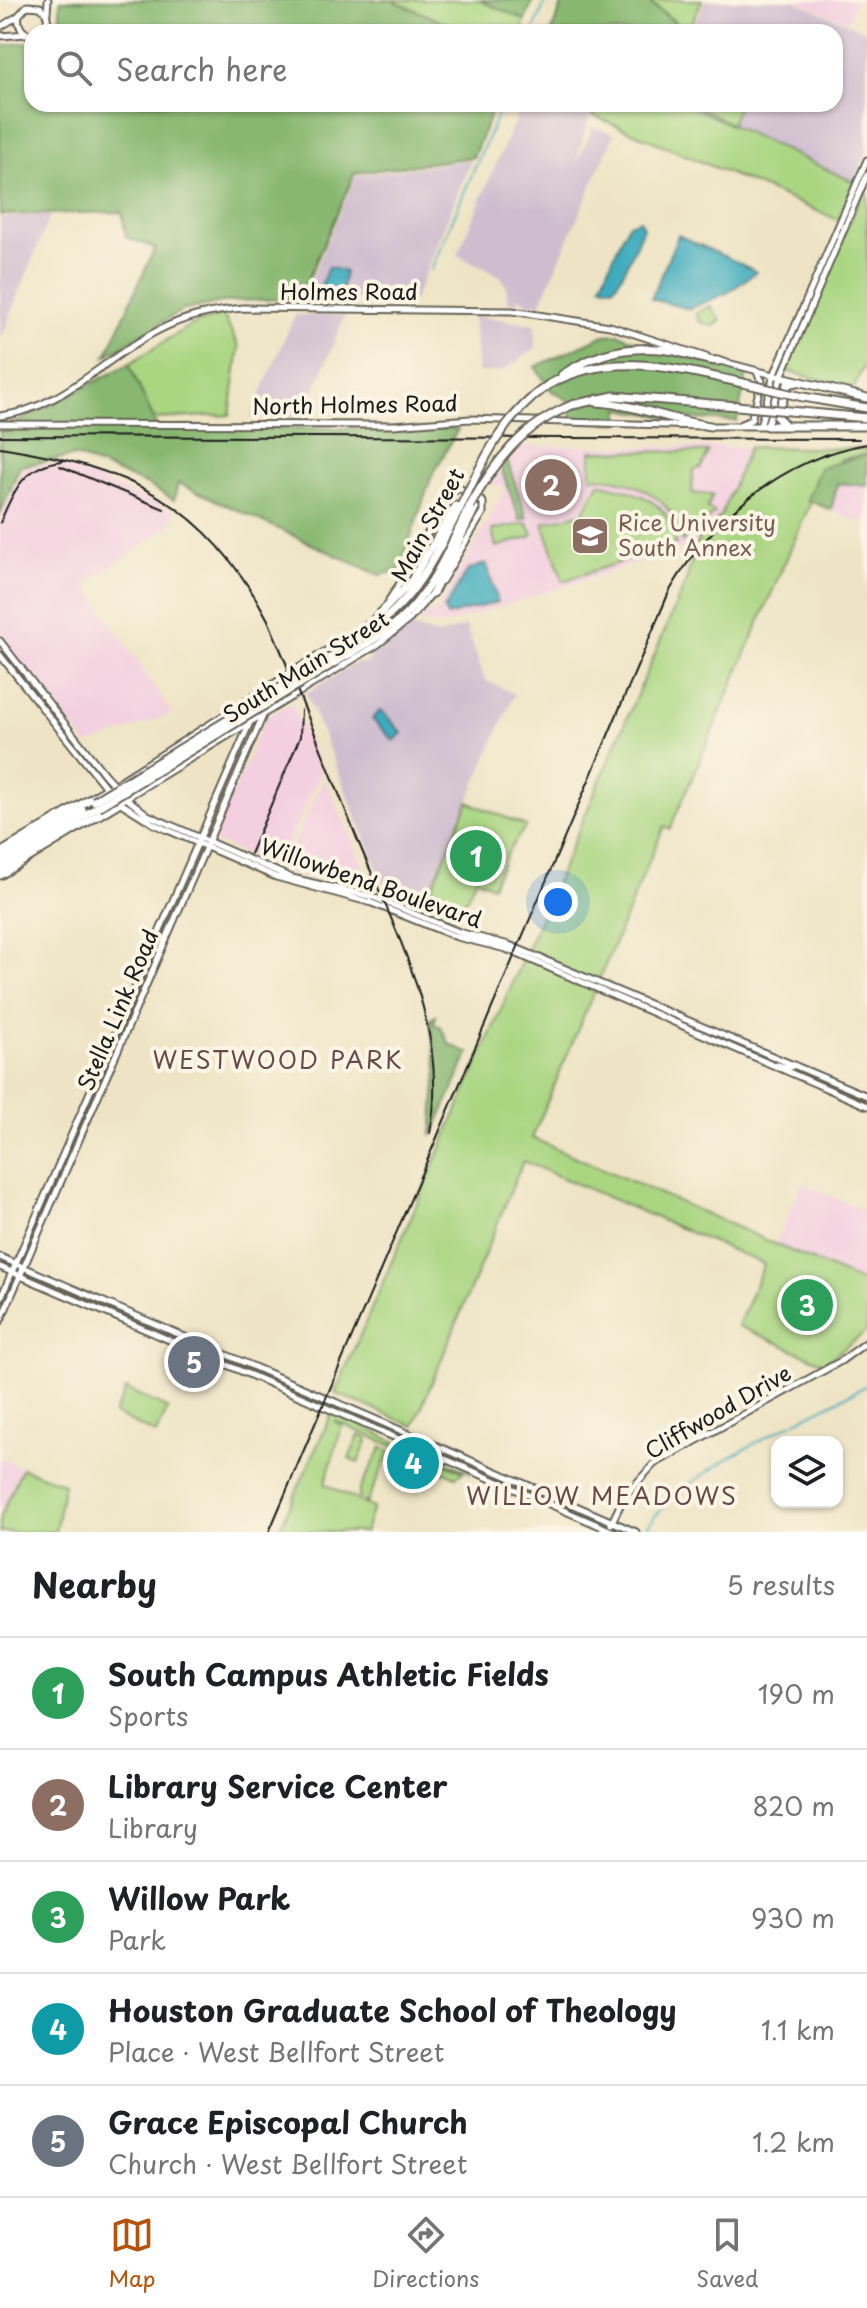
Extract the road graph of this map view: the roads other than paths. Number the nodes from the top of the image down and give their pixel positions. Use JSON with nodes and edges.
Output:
{"nodes":[{"id":1,"x":48,"y":0,"type":"edge"},
{"id":2,"x":34,"y":2,"type":"edge"},
{"id":3,"x":47,"y":14,"type":"junction"},
{"id":4,"x":19,"y":15,"type":"junction"},
{"id":5,"x":48,"y":24,"type":"edge"},
{"id":6,"x":0,"y":27,"type":"edge"},
{"id":7,"x":24,"y":31,"type":"edge"},
{"id":8,"x":24,"y":35,"type":"edge"},
{"id":9,"x":0,"y":36,"type":"edge"},
{"id":10,"x":867,"y":160,"type":"edge"},
{"id":11,"x":867,"y":175,"type":"edge"},
{"id":12,"x":861,"y":182,"type":"junction"},
{"id":13,"x":718,"y":361,"type":"junction"},
{"id":14,"x":750,"y":369,"type":"junction"},
{"id":15,"x":777,"y":376,"type":"junction"},
{"id":16,"x":799,"y":382,"type":"junction"},
{"id":17,"x":551,"y":384,"type":"junction"},
{"id":18,"x":867,"y":398,"type":"edge"},
{"id":19,"x":575,"y":404,"type":"junction"},
{"id":20,"x":867,"y":408,"type":"edge"},
{"id":21,"x":0,"y":416,"type":"edge"},
{"id":22,"x":867,"y":418,"type":"edge"},
{"id":23,"x":0,"y":424,"type":"edge"},
{"id":24,"x":737,"y":425,"type":"junction"},
{"id":25,"x":710,"y":426,"type":"junction"},
{"id":26,"x":763,"y":426,"type":"junction"},
{"id":27,"x":786,"y":426,"type":"junction"},
{"id":28,"x":867,"y":426,"type":"edge"},
{"id":29,"x":467,"y":504,"type":"junction"},
{"id":30,"x":433,"y":593,"type":"junction"},
{"id":31,"x":373,"y":621,"type":"junction"},
{"id":32,"x":0,"y":641,"type":"edge"},
{"id":33,"x":0,"y":655,"type":"edge"},
{"id":34,"x":28,"y":678,"type":"junction"},
{"id":35,"x":22,"y":683,"type":"junction"},
{"id":36,"x":274,"y":685,"type":"junction"},
{"id":37,"x":265,"y":690,"type":"junction"},
{"id":38,"x":283,"y":699,"type":"junction"},
{"id":39,"x":265,"y":710,"type":"junction"},
{"id":40,"x":51,"y":713,"type":"junction"},
{"id":41,"x":251,"y":720,"type":"junction"},
{"id":42,"x":224,"y":736,"type":"junction"},
{"id":43,"x":240,"y":745,"type":"junction"},
{"id":44,"x":230,"y":769,"type":"junction"},
{"id":45,"x":238,"y":773,"type":"junction"},
{"id":46,"x":128,"y":775,"type":"junction"},
{"id":47,"x":110,"y":786,"type":"junction"},
{"id":48,"x":139,"y":790,"type":"junction"},
{"id":49,"x":123,"y":800,"type":"junction"},
{"id":50,"x":98,"y":804,"type":"junction"},
{"id":51,"x":199,"y":841,"type":"junction"},
{"id":52,"x":207,"y":844,"type":"junction"},
{"id":53,"x":0,"y":853,"type":"edge"},
{"id":54,"x":0,"y":860,"type":"edge"},
{"id":55,"x":0,"y":867,"type":"edge"},
{"id":56,"x":0,"y":875,"type":"edge"},
{"id":57,"x":575,"y":976,"type":"junction"},
{"id":58,"x":600,"y":990,"type":"junction"},
{"id":59,"x":627,"y":992,"type":"junction"},
{"id":60,"x":683,"y":1017,"type":"junction"},
{"id":61,"x":680,"y":1026,"type":"junction"},
{"id":62,"x":741,"y":1042,"type":"junction"},
{"id":63,"x":737,"y":1050,"type":"junction"},
{"id":64,"x":760,"y":1060,"type":"junction"},
{"id":65,"x":795,"y":1065,"type":"junction"},
{"id":66,"x":791,"y":1074,"type":"junction"},
{"id":67,"x":823,"y":1077,"type":"junction"},
{"id":68,"x":853,"y":1090,"type":"junction"},
{"id":69,"x":867,"y":1096,"type":"edge"},
{"id":70,"x":850,"y":1099,"type":"junction"},
{"id":71,"x":867,"y":1106,"type":"edge"},
{"id":72,"x":0,"y":1257,"type":"edge"},
{"id":73,"x":15,"y":1265,"type":"junction"},
{"id":74,"x":0,"y":1267,"type":"edge"},
{"id":75,"x":23,"y":1268,"type":"junction"},
{"id":76,"x":12,"y":1272,"type":"junction"},
{"id":77,"x":20,"y":1275,"type":"junction"},
{"id":78,"x":60,"y":1289,"type":"junction"},
{"id":79,"x":0,"y":1300,"type":"edge"},
{"id":80,"x":0,"y":1322,"type":"edge"},
{"id":81,"x":867,"y":1342,"type":"edge"},
{"id":82,"x":254,"y":1372,"type":"junction"},
{"id":83,"x":414,"y":1437,"type":"junction"},
{"id":84,"x":411,"y":1444,"type":"junction"},
{"id":85,"x":552,"y":1497,"type":"junction"},
{"id":86,"x":549,"y":1504,"type":"junction"},
{"id":87,"x":612,"y":1522,"type":"junction"},
{"id":88,"x":610,"y":1531,"type":"edge"},
{"id":89,"x":634,"y":1531,"type":"edge"}],
"edges":[{"from":1,"to":3,"type":"main road"},
{"from":2,"to":3,"type":"main road"},
{"from":2,"to":4,"type":"main road"},
{"from":3,"to":5,"type":"main road"},
{"from":4,"to":6,"type":"main road"},
{"from":4,"to":7,"type":"main road"},
{"from":8,"to":9,"type":"main road"},
{"from":10,"to":12,"type":"main road"},
{"from":11,"to":12,"type":"main road"},
{"from":12,"to":15,"type":"main road"},
{"from":13,"to":14,"type":"main road"},
{"from":13,"to":17,"type":"highway"},
{"from":13,"to":21,"type":"main road","name":"Holmes Road"},
{"from":14,"to":15,"type":"main road"},
{"from":14,"to":24,"type":"main road"},
{"from":15,"to":16,"type":"highway"},
{"from":15,"to":26,"type":"main road"},
{"from":16,"to":18,"type":"highway"},
{"from":16,"to":27,"type":"highway"},
{"from":17,"to":20,"type":"highway","name":"Main Street","bridge":true},
{"from":17,"to":29,"type":"highway","name":"Main Street","bridge":true},
{"from":19,"to":22,"type":"highway","name":"Main Street","bridge":true},
{"from":19,"to":25,"type":"highway"},
{"from":19,"to":29,"type":"highway","name":"Main Street","bridge":true},
{"from":23,"to":25,"type":"main road","name":"North Holmes Road"},
{"from":24,"to":25,"type":"main road"},
{"from":24,"to":26,"type":"main road"},
{"from":26,"to":27,"type":"highway"},
{"from":27,"to":28,"type":"highway"},
{"from":29,"to":30,"type":"highway"},
{"from":29,"to":31,"type":"highway"},
{"from":29,"to":50,"type":"highway","name":"Main Street","bridge":true},
{"from":30,"to":31,"type":"main road","name":"South Main Street"},
{"from":30,"to":38,"type":"main road","name":"South Main Street"},
{"from":31,"to":36,"type":"main road","name":"South Main Street"},
{"from":32,"to":34,"type":"main road","name":"Willowbend Boulevard"},
{"from":33,"to":35,"type":"main road","name":"Willowbend Boulevard"},
{"from":34,"to":35,"type":"main road"},
{"from":34,"to":40,"type":"main road","name":"Willowbend Boulevard"},
{"from":35,"to":40,"type":"main road","name":"Willowbend Boulevard"},
{"from":36,"to":37,"type":"main road","name":"South Main Street"},
{"from":36,"to":38,"type":"main road"},
{"from":37,"to":41,"type":"main road","name":"Stella Link Road"},
{"from":37,"to":46,"type":"main road","name":"South Main Street"},
{"from":38,"to":39,"type":"main road","name":"South Main Street"},
{"from":39,"to":41,"type":"main road","name":"South Main Street"},
{"from":39,"to":45,"type":"main road","name":"Stella Link Road"},
{"from":40,"to":47,"type":"main road","name":"Willowbend Boulevard"},
{"from":41,"to":42,"type":"main road","name":"South Main Street"},
{"from":41,"to":43,"type":"main road","name":"Stella Link Road"},
{"from":42,"to":43,"type":"main road"},
{"from":42,"to":48,"type":"main road","name":"South Main Street"},
{"from":43,"to":44,"type":"main road","name":"Stella Link Road"},
{"from":44,"to":45,"type":"main road"},
{"from":44,"to":51,"type":"main road","name":"Stella Link Road"},
{"from":45,"to":52,"type":"main road","name":"Stella Link Road"},
{"from":46,"to":47,"type":"main road","name":"South Main Street"},
{"from":46,"to":48,"type":"main road"},
{"from":47,"to":49,"type":"main road","name":"Willowbend Boulevard"},
{"from":47,"to":50,"type":"highway"},
{"from":48,"to":49,"type":"main road","name":"South Main Street"},
{"from":49,"to":50,"type":"highway"},
{"from":49,"to":51,"type":"main road","name":"Willowbend Boulevard"},
{"from":50,"to":53,"type":"highway"},
{"from":50,"to":54,"type":"highway","name":"Main Street"},
{"from":50,"to":55,"type":"highway","name":"Main Street"},
{"from":50,"to":56,"type":"highway"},
{"from":51,"to":52,"type":"main road","name":"Willowbend Boulevard"},
{"from":51,"to":73,"type":"main road","name":"Stella Link Road"},
{"from":52,"to":57,"type":"main road","name":"Willowbend Boulevard"},
{"from":52,"to":75,"type":"main road","name":"Stella Link Road"},
{"from":57,"to":58,"type":"main road","name":"Willowbend Boulevard"},
{"from":57,"to":59,"type":"main road","name":"Willowbend Boulevard"},
{"from":58,"to":59,"type":"main road"},
{"from":58,"to":61,"type":"main road","name":"Willowbend Boulevard"},
{"from":59,"to":60,"type":"main road","name":"Willowbend Boulevard"},
{"from":60,"to":61,"type":"main road"},
{"from":60,"to":62,"type":"main road","name":"Willowbend Boulevard"},
{"from":61,"to":63,"type":"main road","name":"Willowbend Boulevard"},
{"from":62,"to":63,"type":"main road"},
{"from":62,"to":65,"type":"main road","name":"Willowbend Boulevard"},
{"from":63,"to":64,"type":"main road","name":"Willowbend Boulevard"},
{"from":64,"to":65,"type":"main road"},
{"from":64,"to":66,"type":"main road","name":"Willowbend Boulevard"},
{"from":65,"to":67,"type":"main road","name":"Willowbend Boulevard"},
{"from":66,"to":67,"type":"main road"},
{"from":66,"to":70,"type":"main road","name":"Willowbend Boulevard"},
{"from":67,"to":68,"type":"main road","name":"Willowbend Boulevard"},
{"from":68,"to":69,"type":"main road","name":"Willowbend Boulevard"},
{"from":68,"to":70,"type":"main road"},
{"from":70,"to":71,"type":"main road","name":"Willowbend Boulevard"},
{"from":72,"to":73,"type":"main road"},
{"from":73,"to":75,"type":"main road"},
{"from":73,"to":76,"type":"main road","name":"Stella Link Road"},
{"from":74,"to":76,"type":"main road"},
{"from":75,"to":77,"type":"main road","name":"Stella Link Road"},
{"from":75,"to":78,"type":"main road"},
{"from":76,"to":77,"type":"main road"},
{"from":76,"to":79,"type":"main road","name":"Stella Link Road"},
{"from":77,"to":78,"type":"main road"},
{"from":77,"to":80,"type":"main road","name":"Stella Link Road"},
{"from":78,"to":82,"type":"main road"},
{"from":81,"to":87,"type":"main road","name":"Cliffwood Drive"},
{"from":82,"to":83,"type":"main road"},
{"from":82,"to":84,"type":"main road"},
{"from":83,"to":84,"type":"main road"},
{"from":83,"to":85,"type":"main road"},
{"from":84,"to":86,"type":"main road"},
{"from":85,"to":86,"type":"main road"},
{"from":85,"to":87,"type":"main road"},
{"from":86,"to":88,"type":"main road"},
{"from":87,"to":88,"type":"main road","name":"Cliffwood Drive"},
{"from":87,"to":89,"type":"main road"}]}
